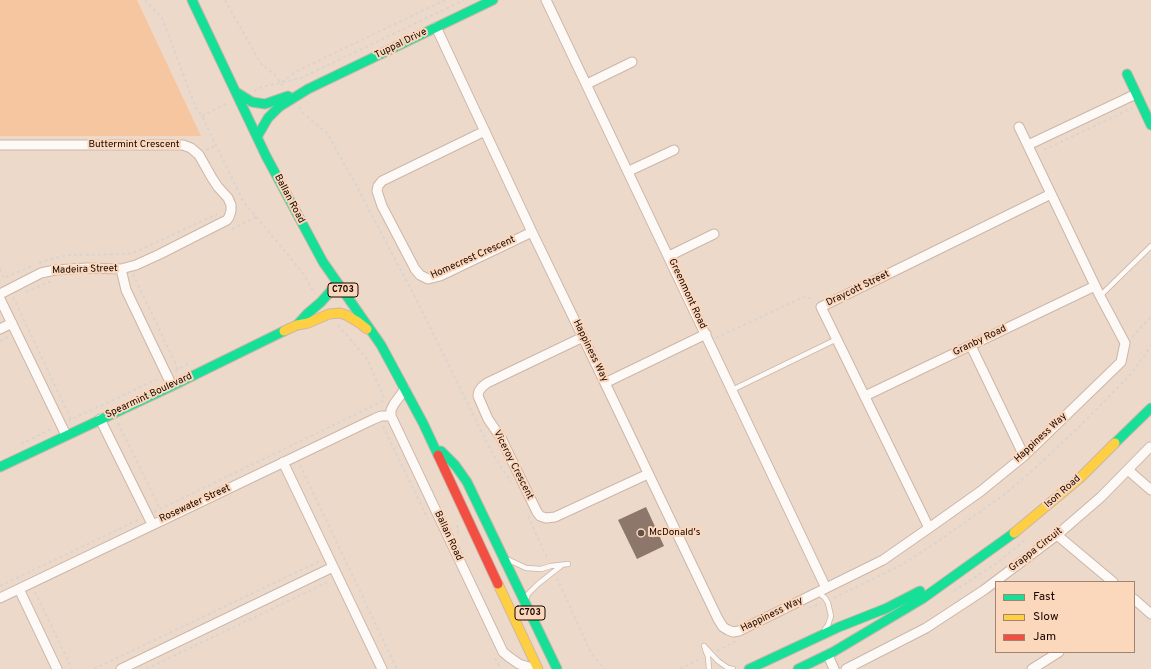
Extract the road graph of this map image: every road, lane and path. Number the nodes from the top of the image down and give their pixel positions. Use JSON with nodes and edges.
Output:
{"nodes":[{"id":1,"x":145,"y":0,"type":"edge"},
{"id":2,"x":192,"y":0,"type":"edge"},
{"id":3,"x":224,"y":0,"type":"edge"},
{"id":4,"x":445,"y":0,"type":"edge"},
{"id":5,"x":464,"y":0,"type":"edge"},
{"id":6,"x":494,"y":0,"type":"edge"},
{"id":7,"x":546,"y":0,"type":"edge"},
{"id":8,"x":436,"y":28,"type":"junction"},
{"id":9,"x":632,"y":62,"type":"dead end"},
{"id":10,"x":1127,"y":74,"type":"dead end"},
{"id":11,"x":281,"y":82,"type":"junction"},
{"id":12,"x":587,"y":84,"type":"junction"},
{"id":13,"x":236,"y":92,"type":"junction"},
{"id":14,"x":1136,"y":94,"type":"junction"},
{"id":15,"x":291,"y":97,"type":"junction"},
{"id":16,"x":1141,"y":104,"type":"junction"},
{"id":17,"x":1151,"y":125,"type":"edge"},
{"id":18,"x":1019,"y":127,"type":"dead end"},
{"id":19,"x":485,"y":131,"type":"junction"},
{"id":20,"x":257,"y":137,"type":"junction"},
{"id":21,"x":0,"y":145,"type":"edge"},
{"id":22,"x":1028,"y":145,"type":"junction"},
{"id":23,"x":674,"y":150,"type":"dead end"},
{"id":24,"x":1044,"y":150,"type":"dead end"},
{"id":25,"x":629,"y":171,"type":"junction"},
{"id":26,"x":1051,"y":194,"type":"junction"},
{"id":27,"x":227,"y":211,"type":"junction"},
{"id":28,"x":532,"y":232,"type":"junction"},
{"id":29,"x":714,"y":234,"type":"dead end"},
{"id":30,"x":1151,"y":246,"type":"edge"},
{"id":31,"x":669,"y":256,"type":"junction"},
{"id":32,"x":0,"y":269,"type":"edge"},
{"id":33,"x":121,"y":269,"type":"junction"},
{"id":34,"x":133,"y":274,"type":"dead end"},
{"id":35,"x":338,"y":283,"type":"junction"},
{"id":36,"x":1095,"y":286,"type":"junction"},
{"id":37,"x":10,"y":289,"type":"junction"},
{"id":38,"x":0,"y":294,"type":"edge"},
{"id":39,"x":1100,"y":296,"type":"junction"},
{"id":40,"x":0,"y":299,"type":"edge"},
{"id":41,"x":321,"y":302,"type":"junction"},
{"id":42,"x":821,"y":307,"type":"junction"},
{"id":43,"x":329,"y":314,"type":"junction"},
{"id":44,"x":1151,"y":317,"type":"edge"},
{"id":45,"x":12,"y":323,"type":"junction"},
{"id":46,"x":297,"y":325,"type":"junction"},
{"id":47,"x":0,"y":329,"type":"edge"},
{"id":48,"x":374,"y":335,"type":"junction"},
{"id":49,"x":582,"y":337,"type":"junction"},
{"id":50,"x":708,"y":338,"type":"junction"},
{"id":51,"x":837,"y":339,"type":"junction"},
{"id":52,"x":1125,"y":343,"type":"junction"},
{"id":53,"x":971,"y":346,"type":"junction"},
{"id":54,"x":1151,"y":346,"type":"edge"},
{"id":55,"x":178,"y":369,"type":"dead end"},
{"id":56,"x":606,"y":383,"type":"junction"},
{"id":57,"x":172,"y":386,"type":"junction"},
{"id":58,"x":405,"y":389,"type":"junction"},
{"id":59,"x":732,"y":390,"type":"junction"},
{"id":60,"x":865,"y":396,"type":"junction"},
{"id":61,"x":385,"y":400,"type":"junction"},
{"id":62,"x":1151,"y":408,"type":"edge"},
{"id":63,"x":392,"y":412,"type":"junction"},
{"id":64,"x":71,"y":419,"type":"dead end"},
{"id":65,"x":100,"y":419,"type":"junction"},
{"id":66,"x":118,"y":423,"type":"dead end"},
{"id":67,"x":376,"y":429,"type":"dead end"},
{"id":68,"x":66,"y":435,"type":"junction"},
{"id":69,"x":432,"y":442,"type":"junction"},
{"id":70,"x":1150,"y":447,"type":"dead end"},
{"id":71,"x":1024,"y":456,"type":"junction"},
{"id":72,"x":283,"y":462,"type":"junction"},
{"id":73,"x":0,"y":467,"type":"edge"},
{"id":74,"x":1128,"y":470,"type":"junction"},
{"id":75,"x":287,"y":471,"type":"junction"},
{"id":76,"x":1031,"y":472,"type":"dead end"},
{"id":77,"x":648,"y":474,"type":"junction"},
{"id":78,"x":513,"y":484,"type":"dead end"},
{"id":79,"x":1151,"y":490,"type":"edge"},
{"id":80,"x":160,"y":509,"type":"junction"},
{"id":81,"x":526,"y":512,"type":"dead end"},
{"id":82,"x":148,"y":515,"type":"junction"},
{"id":83,"x":428,"y":518,"type":"dead end"},
{"id":84,"x":456,"y":521,"type":"dead end"},
{"id":85,"x":152,"y":524,"type":"junction"},
{"id":86,"x":929,"y":528,"type":"junction"},
{"id":87,"x":1057,"y":535,"type":"junction"},
{"id":88,"x":459,"y":538,"type":"dead end"},
{"id":89,"x":503,"y":556,"type":"junction"},
{"id":90,"x":320,"y":561,"type":"dead end"},
{"id":91,"x":568,"y":564,"type":"dead end"},
{"id":92,"x":333,"y":567,"type":"junction"},
{"id":93,"x":968,"y":567,"type":"junction"},
{"id":94,"x":552,"y":569,"type":"junction"},
{"id":95,"x":330,"y":581,"type":"dead end"},
{"id":96,"x":996,"y":581,"type":"edge"},
{"id":97,"x":1112,"y":581,"type":"edge"},
{"id":98,"x":995,"y":582,"type":"edge"},
{"id":99,"x":0,"y":586,"type":"edge"},
{"id":100,"x":19,"y":589,"type":"junction"},
{"id":101,"x":822,"y":590,"type":"junction"},
{"id":102,"x":0,"y":598,"type":"edge"},
{"id":103,"x":23,"y":598,"type":"junction"},
{"id":104,"x":525,"y":602,"type":"junction"},
{"id":105,"x":1135,"y":602,"type":"edge"},
{"id":106,"x":1151,"y":614,"type":"edge"},
{"id":107,"x":822,"y":645,"type":"junction"},
{"id":108,"x":1057,"y":653,"type":"edge"},
{"id":109,"x":494,"y":655,"type":"dead end"},
{"id":110,"x":57,"y":669,"type":"edge"},
{"id":111,"x":72,"y":669,"type":"edge"},
{"id":112,"x":94,"y":669,"type":"edge"},
{"id":113,"x":120,"y":669,"type":"edge"},
{"id":114,"x":146,"y":669,"type":"edge"},
{"id":115,"x":382,"y":669,"type":"edge"},
{"id":116,"x":397,"y":669,"type":"edge"},
{"id":117,"x":501,"y":669,"type":"edge"},
{"id":118,"x":535,"y":669,"type":"edge"},
{"id":119,"x":538,"y":669,"type":"edge"},
{"id":120,"x":557,"y":669,"type":"edge"},
{"id":121,"x":604,"y":669,"type":"edge"},
{"id":122,"x":709,"y":669,"type":"edge"},
{"id":123,"x":733,"y":669,"type":"edge"},
{"id":124,"x":749,"y":669,"type":"edge"},
{"id":125,"x":798,"y":669,"type":"edge"},
{"id":126,"x":834,"y":669,"type":"edge"},
{"id":127,"x":846,"y":669,"type":"edge"},
{"id":128,"x":1032,"y":669,"type":"edge"}],
"edges":[{"from":1,"to":41,"type":"path"},
{"from":2,"to":13,"type":"main road","name":"Ballan Road","number":"C703"},
{"from":3,"to":11,"type":"path"},
{"from":4,"to":11,"type":"path"},
{"from":5,"to":11,"type":"path"},
{"from":6,"to":8,"type":"main road","name":"Tuppal Drive"},
{"from":7,"to":12,"type":"street","name":"Greenmont Road"},
{"from":8,"to":15,"type":"main road","name":"Tuppal Drive"},
{"from":8,"to":19,"type":"street","name":"Happiness Way"},
{"from":9,"to":12,"type":"street"},
{"from":10,"to":14,"type":"main road"},
{"from":11,"to":15,"type":"path"},
{"from":12,"to":25,"type":"street","name":"Greenmont Road"},
{"from":13,"to":15,"type":"main road","name":"Tuppal Drive"},
{"from":13,"to":20,"type":"main road","name":"Ballan Road","number":"C703"},
{"from":14,"to":16,"type":"main road"},
{"from":14,"to":22,"type":"street"},
{"from":15,"to":20,"type":"main road","name":"Tuppal Drive"},
{"from":15,"to":78,"type":"path"},
{"from":16,"to":17,"type":"main road"},
{"from":16,"to":24,"type":"path"},
{"from":18,"to":22,"type":"street"},
{"from":19,"to":28,"type":"street","name":"Happiness Way"},
{"from":19,"to":28,"type":"street","name":"Homecrest Crescent"},
{"from":20,"to":35,"type":"main road","name":"Ballan Road","number":"C703"},
{"from":21,"to":27,"type":"street","name":"Buttermint Crescent"},
{"from":22,"to":26,"type":"street"},
{"from":23,"to":25,"type":"street"},
{"from":25,"to":31,"type":"street","name":"Greenmont Road"},
{"from":26,"to":36,"type":"street"},
{"from":26,"to":42,"type":"street","name":"Draycott Street"},
{"from":27,"to":32,"type":"path"},
{"from":27,"to":33,"type":"street","name":"Madeira Street"},
{"from":28,"to":49,"type":"street","name":"Happiness Way"},
{"from":29,"to":31,"type":"street"},
{"from":30,"to":39,"type":"lane"},
{"from":31,"to":50,"type":"street","name":"Greenmont Road"},
{"from":33,"to":37,"type":"street","name":"Madeira Street"},
{"from":33,"to":57,"type":"street"},
{"from":34,"to":55,"type":"path"},
{"from":35,"to":41,"type":"main road","name":"Spearmint Boulevard"},
{"from":35,"to":48,"type":"main road","name":"Ballan Road","number":"C703"},
{"from":36,"to":39,"type":"street"},
{"from":36,"to":53,"type":"street","name":"Granby Road"},
{"from":37,"to":38,"type":"street","name":"Madeira Street"},
{"from":37,"to":64,"type":"path"},
{"from":39,"to":52,"type":"street"},
{"from":40,"to":45,"type":"street"},
{"from":41,"to":46,"type":"main road","name":"Spearmint Boulevard"},
{"from":42,"to":50,"type":"path"},
{"from":42,"to":51,"type":"street","name":"Draycott Street"},
{"from":43,"to":46,"type":"main road","name":"Spearmint Boulevard"},
{"from":43,"to":48,"type":"main road"},
{"from":43,"to":61,"type":"path"},
{"from":44,"to":52,"type":"path"},
{"from":45,"to":47,"type":"street"},
{"from":45,"to":68,"type":"street"},
{"from":46,"to":57,"type":"main road","name":"Spearmint Boulevard"},
{"from":48,"to":58,"type":"main road","name":"Ballan Road","number":"C703"},
{"from":49,"to":56,"type":"street","name":"Happiness Way"},
{"from":49,"to":77,"type":"street","name":"Viceroy Crescent"},
{"from":50,"to":56,"type":"street"},
{"from":50,"to":59,"type":"street","name":"Greenmont Road"},
{"from":51,"to":59,"type":"lane"},
{"from":51,"to":60,"type":"street","name":"Draycott Street"},
{"from":52,"to":71,"type":"street","name":"Happiness Way"},
{"from":53,"to":60,"type":"street","name":"Granby Road"},
{"from":53,"to":71,"type":"street"},
{"from":54,"to":76,"type":"path"},
{"from":56,"to":77,"type":"street","name":"Happiness Way"},
{"from":57,"to":65,"type":"main road","name":"Spearmint Boulevard"},
{"from":58,"to":63,"type":"street"},
{"from":58,"to":69,"type":"main road","name":"Ballan Road","number":"C703"},
{"from":59,"to":101,"type":"street","name":"Greenmont Road"},
{"from":60,"to":86,"type":"street","name":"Draycott Street"},
{"from":61,"to":63,"type":"path"},
{"from":61,"to":80,"type":"path"},
{"from":62,"to":93,"type":"main road","name":"Ison Road"},
{"from":63,"to":72,"type":"street","name":"Rosewater Street"},
{"from":63,"to":118,"type":"street","name":"Ballan Road"},
{"from":65,"to":68,"type":"main road","name":"Spearmint Boulevard"},
{"from":65,"to":82,"type":"street"},
{"from":66,"to":80,"type":"path"},
{"from":67,"to":83,"type":"path"},
{"from":68,"to":73,"type":"main road","name":"Spearmint Boulevard"},
{"from":69,"to":89,"type":"main road","name":"Ballan Road","number":"C703"},
{"from":69,"to":119,"type":"main road","name":"Ballan Road","number":"C703"},
{"from":70,"to":74,"type":"street","name":"Grappa Circuit"},
{"from":71,"to":86,"type":"street","name":"Happiness Way"},
{"from":72,"to":75,"type":"street"},
{"from":72,"to":85,"type":"street","name":"Rosewater Street"},
{"from":74,"to":79,"type":"street"},
{"from":74,"to":87,"type":"street","name":"Grappa Circuit"},
{"from":75,"to":92,"type":"street"},
{"from":75,"to":116,"type":"path"},
{"from":77,"to":101,"type":"street","name":"Happiness Way"},
{"from":80,"to":82,"type":"path"},
{"from":81,"to":94,"type":"path"},
{"from":82,"to":85,"type":"street"},
{"from":82,"to":99,"type":"path"},
{"from":84,"to":88,"type":"path"},
{"from":85,"to":100,"type":"street","name":"Rosewater Street"},
{"from":86,"to":101,"type":"street","name":"Happiness Way"},
{"from":87,"to":96,"type":"street","name":"Grappa Circuit"},
{"from":87,"to":97,"type":"street"},
{"from":89,"to":94,"type":"lane"},
{"from":89,"to":104,"type":"main road","name":"Ballan Road","number":"C703"},
{"from":90,"to":112,"type":"path"},
{"from":91,"to":94,"type":"lane"},
{"from":92,"to":113,"type":"street"},
{"from":92,"to":115,"type":"street"},
{"from":93,"to":107,"type":"main road","name":"Ison Road"},
{"from":93,"to":107,"type":"main road","name":"Ison Road"},
{"from":94,"to":104,"type":"lane"},
{"from":94,"to":121,"type":"path"},
{"from":95,"to":114,"type":"path"},
{"from":98,"to":127,"type":"street","name":"Grappa Circuit"},
{"from":100,"to":102,"type":"street","name":"Rosewater Street"},
{"from":100,"to":103,"type":"street"},
{"from":101,"to":107,"type":"lane"},
{"from":103,"to":110,"type":"street"},
{"from":103,"to":111,"type":"path"},
{"from":104,"to":120,"type":"main road","name":"Ballan Road","number":"C703"},
{"from":105,"to":106,"type":"street"},
{"from":107,"to":124,"type":"main road","name":"Ison Road"},
{"from":107,"to":125,"type":"main road","name":"Ison Road"},
{"from":107,"to":126,"type":"street"},
{"from":108,"to":128,"type":"street"},
{"from":109,"to":117,"type":"path"},
{"from":122,"to":123,"type":"lane"}]}
